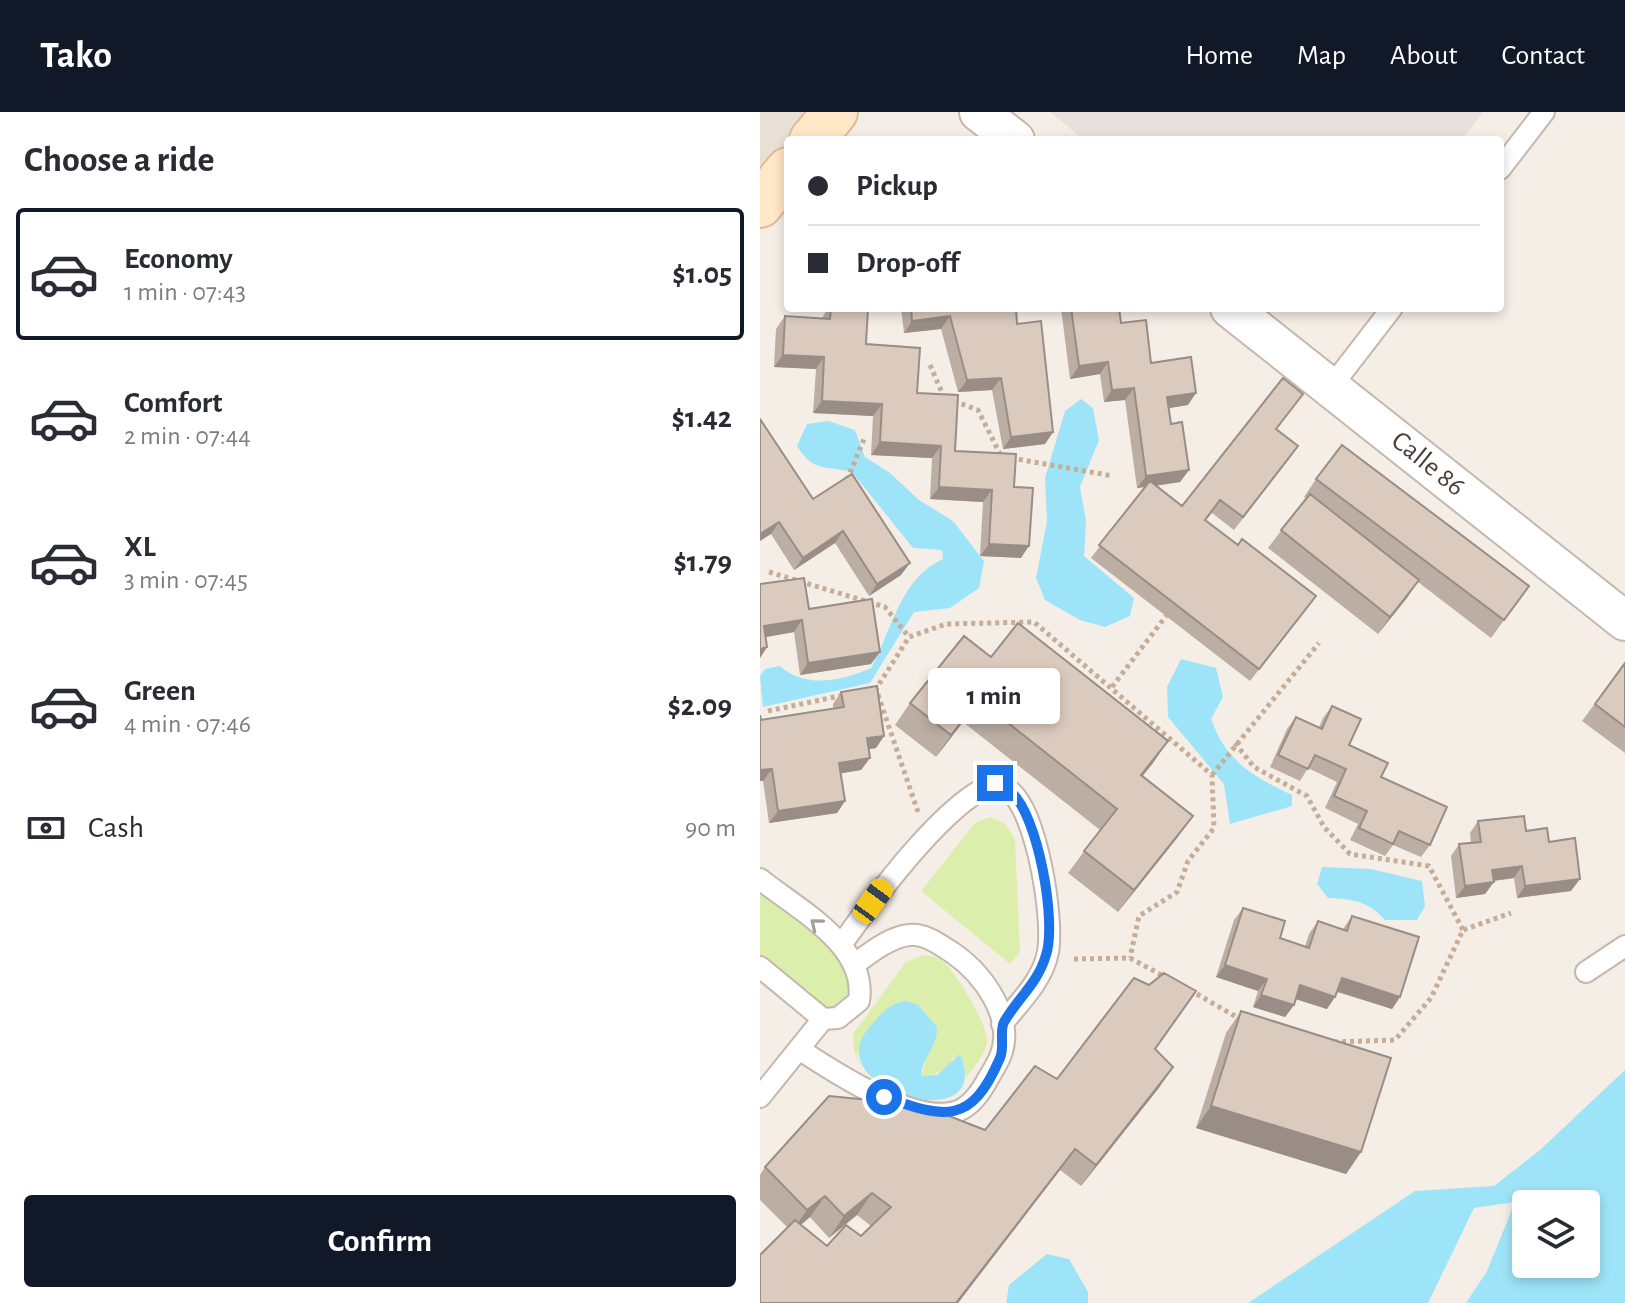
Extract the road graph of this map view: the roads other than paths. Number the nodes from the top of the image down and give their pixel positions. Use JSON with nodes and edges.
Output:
{"nodes":[{"id":1,"x":835,"y":112,"type":"edge"},
{"id":2,"x":979,"y":112,"type":"edge"},
{"id":3,"x":1544,"y":112,"type":"edge"},
{"id":4,"x":815,"y":136,"type":"edge"},
{"id":5,"x":1010,"y":136,"type":"edge"},
{"id":6,"x":1504,"y":164,"type":"edge"},
{"id":7,"x":1235,"y":312,"type":"edge"},
{"id":8,"x":1389,"y":312,"type":"edge"},
{"id":9,"x":1331,"y":387,"type":"junction"},
{"id":10,"x":1625,"y":621,"type":"edge"},
{"id":11,"x":760,"y":879,"type":"edge"},
{"id":12,"x":841,"y":945,"type":"junction"},
{"id":13,"x":1625,"y":946,"type":"edge"},
{"id":14,"x":855,"y":964,"type":"junction"},
{"id":15,"x":760,"y":967,"type":"edge"},
{"id":16,"x":1586,"y":972,"type":"dead end"},
{"id":17,"x":823,"y":1019,"type":"junction"},
{"id":18,"x":1002,"y":1024,"type":"junction"},
{"id":19,"x":799,"y":1049,"type":"junction"},
{"id":20,"x":760,"y":1097,"type":"edge"}],
"edges":[{"from":1,"to":4,"type":"main road"},
{"from":2,"to":5,"type":"street"},
{"from":3,"to":6,"type":"lane"},
{"from":7,"to":9,"type":"street","name":"Calle 86"},
{"from":8,"to":9,"type":"lane"},
{"from":9,"to":10,"type":"street","name":"Calle 86"},
{"from":12,"to":11,"type":"lane","one_way":true},
{"from":12,"to":14,"type":"lane"},
{"from":12,"to":18,"type":"lane"},
{"from":13,"to":16,"type":"lane"},
{"from":14,"to":17,"type":"lane"},
{"from":14,"to":18,"type":"lane"},
{"from":15,"to":17,"type":"lane"},
{"from":17,"to":19,"type":"lane"},
{"from":18,"to":19,"type":"lane"},
{"from":19,"to":20,"type":"lane"}]}
